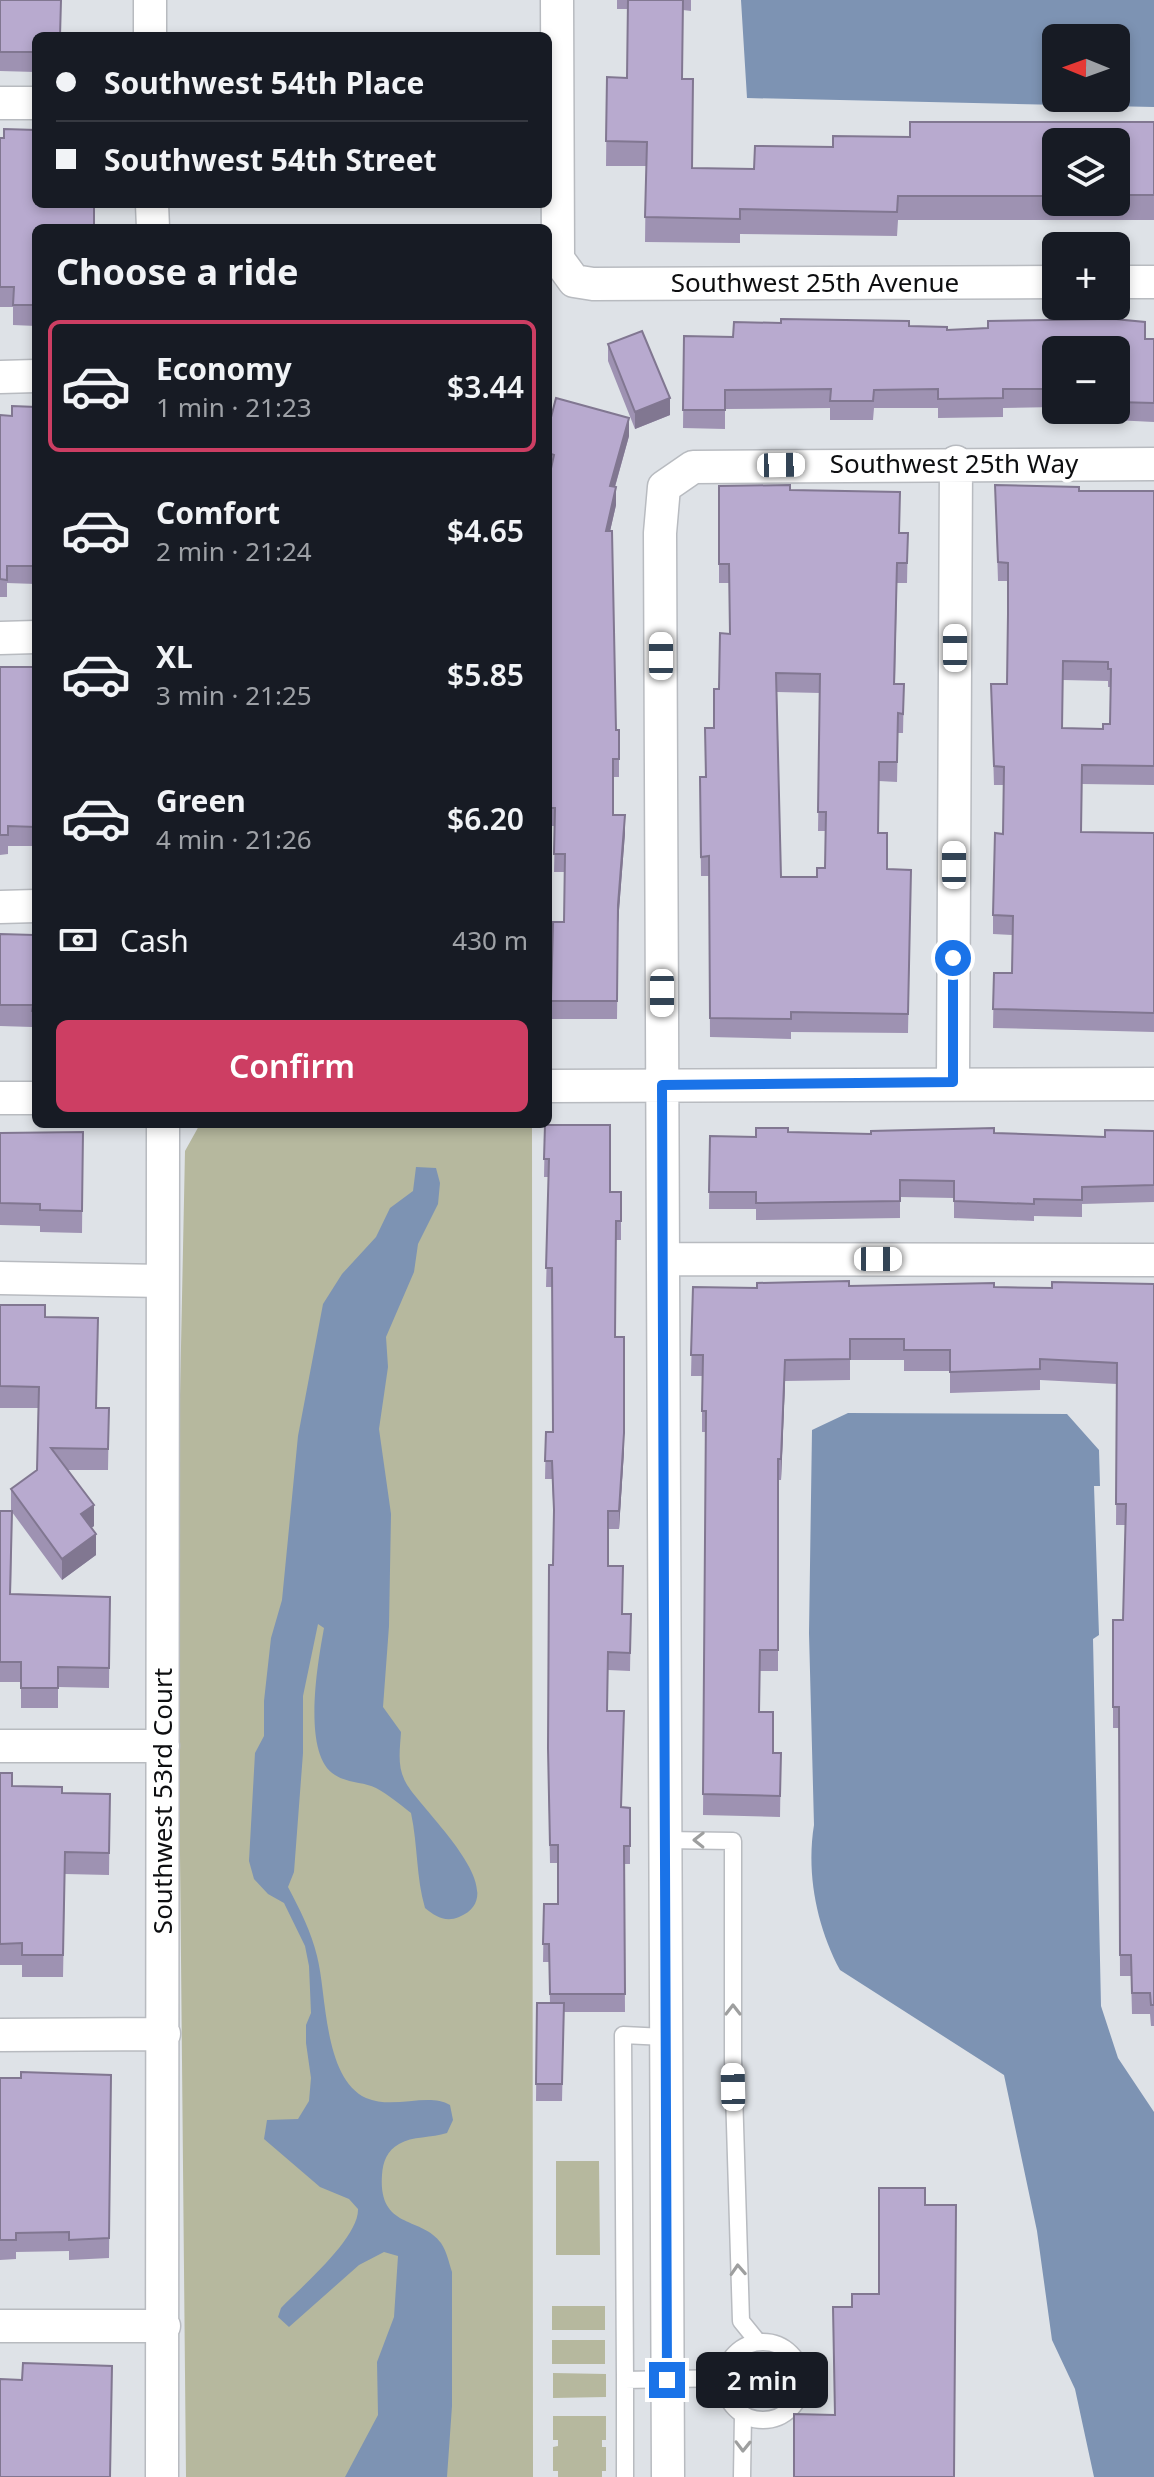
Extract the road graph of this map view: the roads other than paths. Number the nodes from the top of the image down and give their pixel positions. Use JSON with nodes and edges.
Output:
{"nodes":[{"id":1,"x":150,"y":0,"type":"edge"},
{"id":2,"x":557,"y":0,"type":"edge"},
{"id":3,"x":150,"y":32,"type":"edge"},
{"id":4,"x":0,"y":103,"type":"edge"},
{"id":5,"x":32,"y":103,"type":"edge"},
{"id":6,"x":1042,"y":282,"type":"edge"},
{"id":7,"x":1130,"y":282,"type":"edge"},
{"id":8,"x":1154,"y":282,"type":"edge"},
{"id":9,"x":32,"y":376,"type":"edge"},
{"id":10,"x":0,"y":377,"type":"edge"},
{"id":11,"x":956,"y":462,"type":"junction"},
{"id":12,"x":1154,"y":464,"type":"edge"},
{"id":13,"x":32,"y":637,"type":"edge"},
{"id":14,"x":0,"y":638,"type":"edge"},
{"id":15,"x":32,"y":906,"type":"edge"},
{"id":16,"x":0,"y":907,"type":"edge"},
{"id":17,"x":953,"y":1082,"type":"junction"},
{"id":18,"x":1154,"y":1084,"type":"edge"},
{"id":19,"x":662,"y":1085,"type":"junction"},
{"id":20,"x":552,"y":1086,"type":"edge"},
{"id":21,"x":0,"y":1098,"type":"edge"},
{"id":22,"x":32,"y":1098,"type":"edge"},
{"id":23,"x":163,"y":1128,"type":"edge"},
{"id":24,"x":663,"y":1259,"type":"junction"},
{"id":25,"x":1154,"y":1260,"type":"edge"},
{"id":26,"x":0,"y":1278,"type":"edge"},
{"id":27,"x":162,"y":1281,"type":"junction"},
{"id":28,"x":0,"y":1746,"type":"edge"},
{"id":29,"x":163,"y":1746,"type":"junction"},
{"id":30,"x":664,"y":1840,"type":"junction"},
{"id":31,"x":164,"y":2034,"type":"junction"},
{"id":32,"x":0,"y":2035,"type":"edge"},
{"id":33,"x":665,"y":2037,"type":"junction"},
{"id":34,"x":0,"y":2326,"type":"edge"},
{"id":35,"x":164,"y":2326,"type":"junction"},
{"id":36,"x":758,"y":2342,"type":"junction"},
{"id":37,"x":724,"y":2378,"type":"junction"},
{"id":38,"x":625,"y":2380,"type":"junction"},
{"id":39,"x":667,"y":2380,"type":"junction"},
{"id":40,"x":743,"y":2414,"type":"junction"},
{"id":41,"x":162,"y":2477,"type":"edge"},
{"id":42,"x":625,"y":2477,"type":"edge"},
{"id":43,"x":668,"y":2477,"type":"edge"},
{"id":44,"x":742,"y":2477,"type":"edge"}],
"edges":[{"from":1,"to":3,"type":"street"},
{"from":2,"to":6,"type":"street","name":"Southwest 25th Avenue"},
{"from":4,"to":5,"type":"street"},
{"from":7,"to":8,"type":"street"},
{"from":9,"to":10,"type":"street"},
{"from":11,"to":12,"type":"street","name":"Southwest 25th Way"},
{"from":11,"to":17,"type":"street"},
{"from":11,"to":19,"type":"street","name":"Southwest 25th Way"},
{"from":13,"to":14,"type":"street"},
{"from":15,"to":16,"type":"street"},
{"from":17,"to":18,"type":"street"},
{"from":17,"to":19,"type":"street"},
{"from":19,"to":20,"type":"street"},
{"from":19,"to":24,"type":"street"},
{"from":21,"to":22,"type":"street"},
{"from":23,"to":27,"type":"street","name":"Southwest 53rd Court"},
{"from":24,"to":25,"type":"street"},
{"from":24,"to":30,"type":"street"},
{"from":26,"to":27,"type":"street"},
{"from":27,"to":29,"type":"street","name":"Southwest 53rd Court"},
{"from":28,"to":29,"type":"street"},
{"from":29,"to":31,"type":"street","name":"Southwest 53rd Court"},
{"from":30,"to":33,"type":"street"},
{"from":36,"to":30,"type":"lane","one_way":true},
{"from":31,"to":32,"type":"street"},
{"from":31,"to":35,"type":"street","name":"Southwest 53rd Court"},
{"from":33,"to":38,"type":"lane"},
{"from":33,"to":39,"type":"street"},
{"from":34,"to":35,"type":"street"},
{"from":35,"to":41,"type":"street","name":"Southwest 53rd Court"},
{"from":36,"to":37,"type":"lane"},
{"from":36,"to":40,"type":"lane"},
{"from":37,"to":39,"type":"lane"},
{"from":37,"to":40,"type":"lane"},
{"from":38,"to":39,"type":"lane"},
{"from":38,"to":42,"type":"lane"},
{"from":39,"to":43,"type":"street"},
{"from":40,"to":44,"type":"lane","one_way":true}]}
